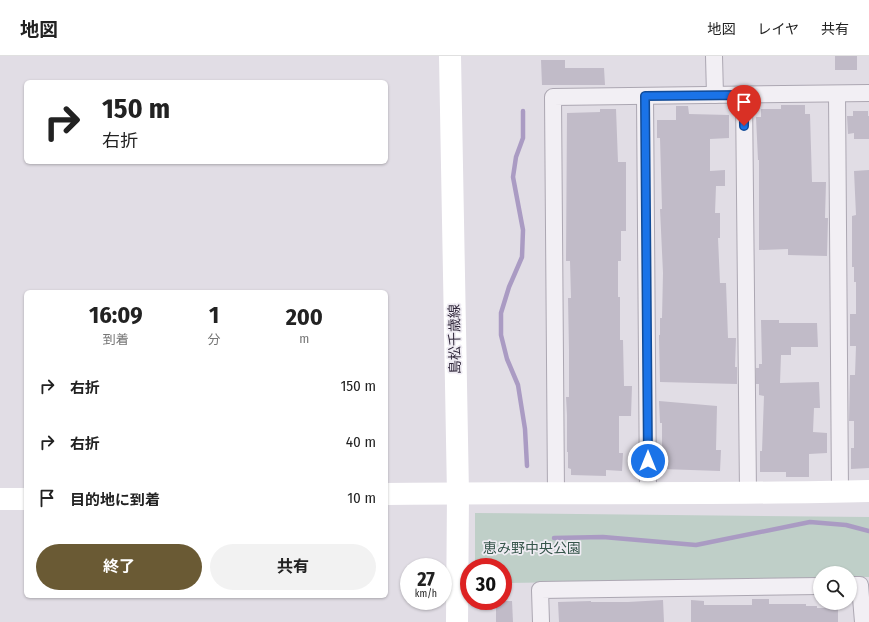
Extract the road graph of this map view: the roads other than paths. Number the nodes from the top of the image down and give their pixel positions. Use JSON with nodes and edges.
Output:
{"nodes":[{"id":1,"x":450,"y":56,"type":"edge"},
{"id":2,"x":714,"y":56,"type":"edge"},
{"id":3,"x":869,"y":93,"type":"edge"},
{"id":4,"x":837,"y":94,"type":"junction"},
{"id":5,"x":714,"y":95,"type":"junction"},
{"id":6,"x":744,"y":95,"type":"junction"},
{"id":7,"x":645,"y":96,"type":"junction"},
{"id":8,"x":840,"y":491,"type":"junction"},
{"id":9,"x":869,"y":491,"type":"edge"},
{"id":10,"x":556,"y":492,"type":"junction"},
{"id":11,"x":648,"y":493,"type":"junction"},
{"id":12,"x":748,"y":493,"type":"junction"},
{"id":13,"x":388,"y":494,"type":"edge"},
{"id":14,"x":458,"y":494,"type":"junction"},
{"id":15,"x":0,"y":499,"type":"edge"},
{"id":16,"x":24,"y":499,"type":"edge"},
{"id":17,"x":857,"y":585,"type":"edge"},
{"id":18,"x":813,"y":586,"type":"edge"},
{"id":19,"x":457,"y":622,"type":"edge"},
{"id":20,"x":540,"y":622,"type":"edge"},
{"id":21,"x":863,"y":622,"type":"edge"}],
"edges":[{"from":1,"to":14,"type":"main road","name":"島松千歳線"},
{"from":2,"to":5,"type":"street"},
{"from":3,"to":4,"type":"street"},
{"from":4,"to":6,"type":"street"},
{"from":4,"to":8,"type":"street"},
{"from":5,"to":6,"type":"street"},
{"from":5,"to":7,"type":"street"},
{"from":6,"to":12,"type":"street"},
{"from":7,"to":10,"type":"street"},
{"from":7,"to":11,"type":"street"},
{"from":8,"to":9,"type":"main road"},
{"from":8,"to":12,"type":"main road"},
{"from":10,"to":11,"type":"main road"},
{"from":10,"to":14,"type":"main road"},
{"from":11,"to":12,"type":"main road"},
{"from":13,"to":14,"type":"main road"},
{"from":14,"to":19,"type":"main road","name":"島松千歳線"},
{"from":15,"to":16,"type":"main road"},
{"from":17,"to":21,"type":"street"},
{"from":18,"to":20,"type":"street"}]}
